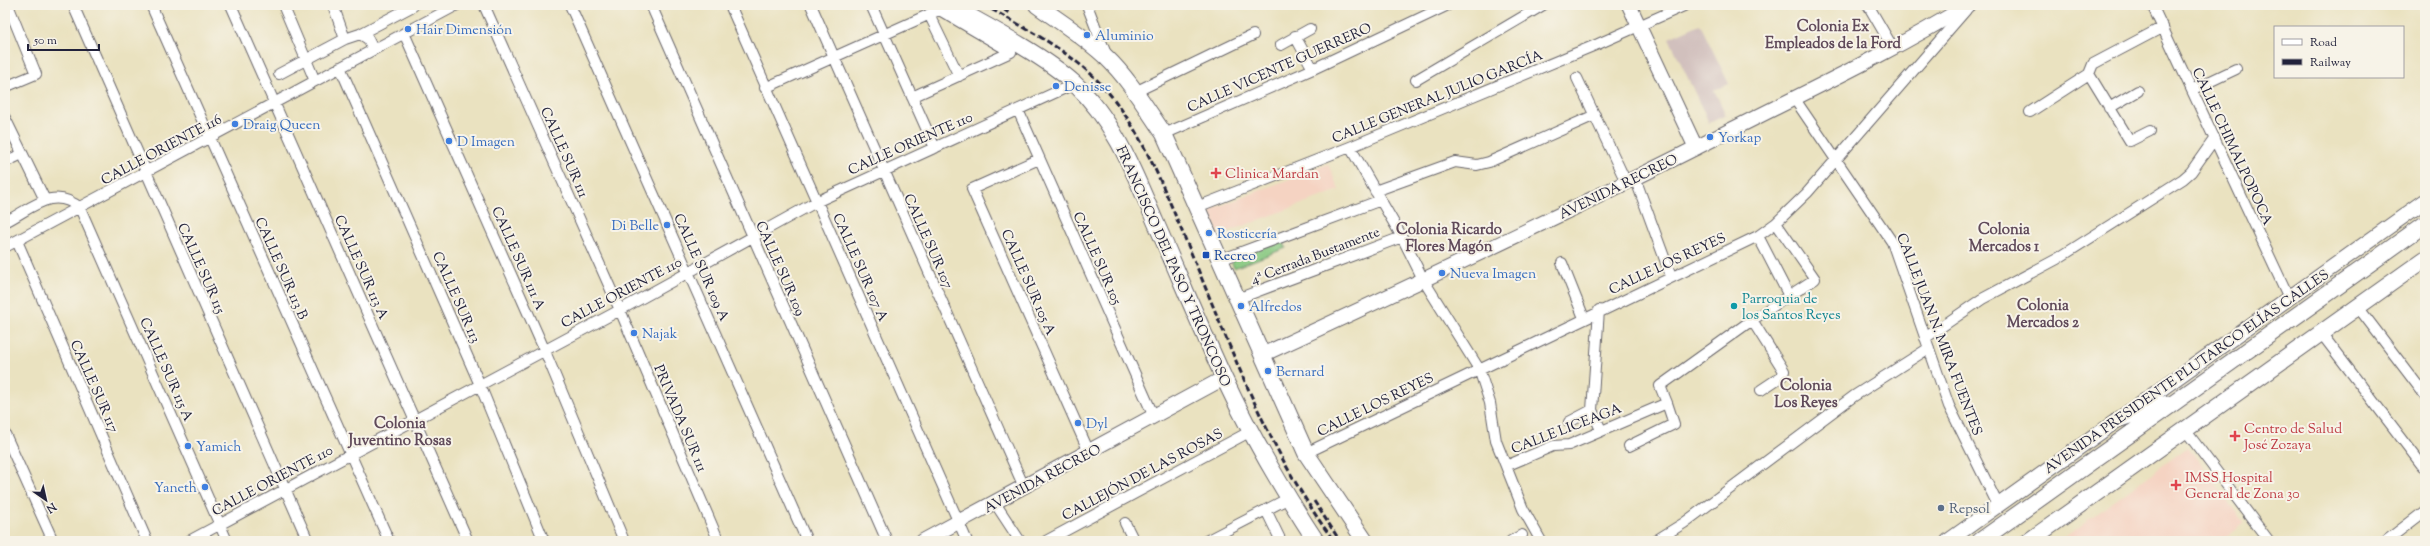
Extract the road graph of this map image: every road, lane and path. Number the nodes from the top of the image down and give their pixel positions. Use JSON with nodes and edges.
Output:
{"nodes":[{"id":1,"x":8,"y":5,"type":"edge"},
{"id":2,"x":72,"y":5,"type":"edge"},
{"id":3,"x":151,"y":5,"type":"edge"},
{"id":4,"x":231,"y":5,"type":"edge"},
{"id":5,"x":283,"y":5,"type":"edge"},
{"id":6,"x":333,"y":5,"type":"edge"},
{"id":7,"x":393,"y":5,"type":"edge"},
{"id":8,"x":457,"y":5,"type":"edge"},
{"id":9,"x":484,"y":5,"type":"edge"},
{"id":10,"x":570,"y":5,"type":"edge"},
{"id":11,"x":651,"y":5,"type":"edge"},
{"id":12,"x":730,"y":5,"type":"edge"},
{"id":13,"x":811,"y":5,"type":"edge"},
{"id":14,"x":871,"y":5,"type":"edge"},
{"id":15,"x":1037,"y":5,"type":"edge"},
{"id":16,"x":1087,"y":5,"type":"edge"},
{"id":17,"x":1448,"y":5,"type":"edge"},
{"id":18,"x":1543,"y":5,"type":"edge"},
{"id":19,"x":1629,"y":5,"type":"edge"},
{"id":20,"x":1686,"y":5,"type":"edge"},
{"id":21,"x":1868,"y":5,"type":"edge"},
{"id":22,"x":1969,"y":5,"type":"edge"},
{"id":23,"x":2152,"y":5,"type":"edge"},
{"id":24,"x":414,"y":6,"type":"edge"},
{"id":25,"x":937,"y":8,"type":"edge"},
{"id":26,"x":1953,"y":9,"type":"edge"},
{"id":27,"x":397,"y":15,"type":"junction"},
{"id":28,"x":421,"y":24,"type":"junction"},
{"id":29,"x":1639,"y":26,"type":"junction"},
{"id":30,"x":979,"y":27,"type":"junction"},
{"id":31,"x":2163,"y":27,"type":"junction"},
{"id":32,"x":1310,"y":29,"type":"dead end"},
{"id":33,"x":404,"y":33,"type":"junction"},
{"id":34,"x":360,"y":34,"type":"junction"},
{"id":35,"x":885,"y":35,"type":"junction"},
{"id":36,"x":1253,"y":35,"type":"dead end"},
{"id":37,"x":1295,"y":36,"type":"junction"},
{"id":38,"x":345,"y":39,"type":"junction"},
{"id":39,"x":1280,"y":45,"type":"dead end"},
{"id":40,"x":1893,"y":48,"type":"junction"},
{"id":41,"x":374,"y":49,"type":"junction"},
{"id":42,"x":834,"y":58,"type":"junction"},
{"id":43,"x":1107,"y":58,"type":"junction"},
{"id":44,"x":306,"y":60,"type":"junction"},
{"id":45,"x":340,"y":67,"type":"junction"},
{"id":46,"x":1313,"y":69,"type":"junction"},
{"id":47,"x":2236,"y":69,"type":"dead end"},
{"id":48,"x":279,"y":74,"type":"dead end"},
{"id":49,"x":2089,"y":74,"type":"junction"},
{"id":50,"x":959,"y":76,"type":"junction"},
{"id":51,"x":1577,"y":78,"type":"dead end"},
{"id":52,"x":1416,"y":80,"type":"dead end"},
{"id":53,"x":315,"y":81,"type":"junction"},
{"id":54,"x":1074,"y":84,"type":"junction"},
{"id":55,"x":5,"y":88,"type":"edge"},
{"id":56,"x":765,"y":88,"type":"junction"},
{"id":57,"x":2192,"y":90,"type":"junction"},
{"id":58,"x":2138,"y":91,"type":"dead end"},
{"id":59,"x":1135,"y":92,"type":"junction"},
{"id":60,"x":912,"y":97,"type":"junction"},
{"id":61,"x":1794,"y":98,"type":"junction"},
{"id":62,"x":274,"y":104,"type":"junction"},
{"id":63,"x":2109,"y":108,"type":"junction"},
{"id":64,"x":1018,"y":110,"type":"junction"},
{"id":65,"x":2030,"y":112,"type":"dead end"},
{"id":66,"x":1595,"y":115,"type":"junction"},
{"id":67,"x":5,"y":118,"type":"edge"},
{"id":68,"x":2150,"y":132,"type":"dead end"},
{"id":69,"x":1164,"y":134,"type":"junction"},
{"id":70,"x":2215,"y":138,"type":"junction"},
{"id":71,"x":210,"y":139,"type":"junction"},
{"id":72,"x":1350,"y":147,"type":"junction"},
{"id":73,"x":935,"y":148,"type":"junction"},
{"id":74,"x":1696,"y":148,"type":"junction"},
{"id":75,"x":22,"y":154,"type":"junction"},
{"id":76,"x":1039,"y":159,"type":"junction"},
{"id":77,"x":1836,"y":161,"type":"junction"},
{"id":78,"x":5,"y":162,"type":"edge"},
{"id":79,"x":883,"y":171,"type":"junction"},
{"id":80,"x":146,"y":173,"type":"junction"},
{"id":81,"x":1631,"y":180,"type":"junction"},
{"id":82,"x":1375,"y":191,"type":"junction"},
{"id":83,"x":45,"y":200,"type":"junction"},
{"id":84,"x":1381,"y":200,"type":"junction"},
{"id":85,"x":2425,"y":201,"type":"edge"},
{"id":86,"x":816,"y":202,"type":"junction"},
{"id":87,"x":1197,"y":207,"type":"junction"},
{"id":88,"x":80,"y":208,"type":"junction"},
{"id":89,"x":5,"y":222,"type":"edge"},
{"id":90,"x":1776,"y":223,"type":"junction"},
{"id":91,"x":2425,"y":224,"type":"edge"},
{"id":92,"x":752,"y":236,"type":"junction"},
{"id":93,"x":1758,"y":236,"type":"junction"},
{"id":94,"x":1402,"y":237,"type":"junction"},
{"id":95,"x":17,"y":241,"type":"junction"},
{"id":96,"x":5,"y":247,"type":"edge"},
{"id":97,"x":2425,"y":258,"type":"edge"},
{"id":98,"x":1220,"y":260,"type":"junction"},
{"id":99,"x":1562,"y":263,"type":"dead end"},
{"id":100,"x":688,"y":272,"type":"junction"},
{"id":101,"x":1672,"y":276,"type":"junction"},
{"id":102,"x":1424,"y":281,"type":"junction"},
{"id":103,"x":1789,"y":296,"type":"junction"},
{"id":104,"x":2289,"y":298,"type":"junction"},
{"id":105,"x":1237,"y":299,"type":"junction"},
{"id":106,"x":2358,"y":307,"type":"junction"},
{"id":107,"x":620,"y":310,"type":"junction"},
{"id":108,"x":1600,"y":310,"type":"junction"},
{"id":109,"x":1584,"y":318,"type":"junction"},
{"id":110,"x":1752,"y":320,"type":"junction"},
{"id":111,"x":2321,"y":334,"type":"junction"},
{"id":112,"x":1925,"y":338,"type":"junction"},
{"id":113,"x":1929,"y":348,"type":"junction"},
{"id":114,"x":544,"y":349,"type":"junction"},
{"id":115,"x":1262,"y":356,"type":"junction"},
{"id":116,"x":1479,"y":369,"type":"junction"},
{"id":117,"x":1224,"y":378,"type":"junction"},
{"id":118,"x":480,"y":385,"type":"junction"},
{"id":119,"x":1761,"y":390,"type":"dead end"},
{"id":120,"x":2425,"y":395,"type":"edge"},
{"id":121,"x":2181,"y":398,"type":"junction"},
{"id":122,"x":1667,"y":402,"type":"junction"},
{"id":123,"x":1592,"y":410,"type":"junction"},
{"id":124,"x":1154,"y":417,"type":"junction"},
{"id":125,"x":2119,"y":419,"type":"junction"},
{"id":126,"x":414,"y":421,"type":"junction"},
{"id":127,"x":1568,"y":422,"type":"dead end"},
{"id":128,"x":1601,"y":430,"type":"junction"},
{"id":129,"x":2186,"y":430,"type":"junction"},
{"id":130,"x":1251,"y":431,"type":"junction"},
{"id":131,"x":5,"y":434,"type":"edge"},
{"id":132,"x":1629,"y":446,"type":"dead end"},
{"id":133,"x":1089,"y":452,"type":"junction"},
{"id":134,"x":1306,"y":453,"type":"junction"},
{"id":135,"x":349,"y":455,"type":"junction"},
{"id":136,"x":1506,"y":466,"type":"junction"},
{"id":137,"x":2425,"y":469,"type":"edge"},
{"id":138,"x":1024,"y":487,"type":"junction"},
{"id":139,"x":284,"y":489,"type":"junction"},
{"id":140,"x":1289,"y":498,"type":"junction"},
{"id":141,"x":995,"y":503,"type":"junction"},
{"id":142,"x":1998,"y":505,"type":"junction"},
{"id":143,"x":1266,"y":510,"type":"junction"},
{"id":144,"x":2425,"y":512,"type":"edge"},
{"id":145,"x":959,"y":523,"type":"junction"},
{"id":146,"x":1125,"y":523,"type":"dead end"},
{"id":147,"x":219,"y":524,"type":"junction"},
{"id":148,"x":1522,"y":535,"type":"dead end"},
{"id":149,"x":717,"y":537,"type":"dead end"},
{"id":150,"x":52,"y":541,"type":"edge"},
{"id":151,"x":147,"y":541,"type":"edge"},
{"id":152,"x":189,"y":541,"type":"edge"},
{"id":153,"x":227,"y":541,"type":"edge"},
{"id":154,"x":308,"y":541,"type":"edge"},
{"id":155,"x":388,"y":541,"type":"edge"},
{"id":156,"x":468,"y":541,"type":"edge"},
{"id":157,"x":544,"y":541,"type":"edge"},
{"id":158,"x":624,"y":541,"type":"edge"},
{"id":159,"x":807,"y":541,"type":"edge"},
{"id":160,"x":887,"y":541,"type":"edge"},
{"id":161,"x":923,"y":541,"type":"edge"},
{"id":162,"x":967,"y":541,"type":"edge"},
{"id":163,"x":1020,"y":541,"type":"edge"},
{"id":164,"x":1046,"y":541,"type":"edge"},
{"id":165,"x":1134,"y":541,"type":"edge"},
{"id":166,"x":1206,"y":541,"type":"edge"},
{"id":167,"x":1281,"y":541,"type":"edge"},
{"id":168,"x":1316,"y":541,"type":"edge"},
{"id":169,"x":1365,"y":541,"type":"edge"},
{"id":170,"x":1511,"y":541,"type":"edge"},
{"id":171,"x":1541,"y":541,"type":"edge"},
{"id":172,"x":1655,"y":541,"type":"edge"},
{"id":173,"x":1948,"y":541,"type":"edge"},
{"id":174,"x":1980,"y":541,"type":"edge"},
{"id":175,"x":2029,"y":541,"type":"edge"},
{"id":176,"x":2269,"y":541,"type":"edge"},
{"id":177,"x":2386,"y":541,"type":"edge"}],
"edges":[{"from":1,"to":55,"type":"street"},
{"from":2,"to":80,"type":"street","name":"CALLE SUR 115"},
{"from":3,"to":71,"type":"street","name":"CALLE SUR 113 B"},
{"from":4,"to":62,"type":"street","name":"CALLE SUR 113 A"},
{"from":5,"to":44,"type":"street"},
{"from":6,"to":38,"type":"street"},
{"from":7,"to":27,"type":"street"},
{"from":8,"to":28,"type":"street","name":"CALLE ORIENTE 116"},
{"from":9,"to":107,"type":"street","name":"CALLE SUR 111"},
{"from":10,"to":100,"type":"street","name":"CALLE SUR 109 A"},
{"from":11,"to":92,"type":"street","name":"CALLE SUR 109"},
{"from":12,"to":56,"type":"street","name":"CALLE SUR 107 A"},
{"from":13,"to":42,"type":"street","name":"CALLE SUR 107"},
{"from":14,"to":35,"type":"street"},
{"from":15,"to":43,"type":"main road"},
{"from":16,"to":43,"type":"street"},
{"from":17,"to":46,"type":"street","name":"CALLE VICENTE GUERRERO"},
{"from":18,"to":52,"type":"street"},
{"from":19,"to":29,"type":"street"},
{"from":20,"to":29,"type":"street","name":"CALLE GENERAL JULIO GARCÍA"},
{"from":21,"to":40,"type":"street"},
{"from":22,"to":26,"type":"street","name":"AVENIDA RECREO"},
{"from":22,"to":77,"type":"street","name":"CALLE LOS REYES"},
{"from":23,"to":31,"type":"street","name":"CALLE CHIMALPOPOCA"},
{"from":24,"to":27,"type":"street"},
{"from":24,"to":28,"type":"street"},
{"from":25,"to":30,"type":"main road","name":"FRANCISCO DEL PASO Y TRONCOSO"},
{"from":25,"to":35,"type":"street"},
{"from":25,"to":50,"type":"street"},
{"from":26,"to":40,"type":"street","name":"AVENIDA RECREO"},
{"from":27,"to":34,"type":"street"},
{"from":28,"to":33,"type":"street","name":"CALLE ORIENTE 116"},
{"from":29,"to":72,"type":"street","name":"CALLE GENERAL JULIO GARCÍA"},
{"from":29,"to":74,"type":"street"},
{"from":30,"to":50,"type":"street"},
{"from":30,"to":54,"type":"main road","name":"FRANCISCO DEL PASO Y TRONCOSO"},
{"from":31,"to":49,"type":"street"},
{"from":31,"to":57,"type":"street","name":"CALLE CHIMALPOPOCA"},
{"from":32,"to":37,"type":"street"},
{"from":33,"to":41,"type":"street","name":"CALLE ORIENTE 116"},
{"from":33,"to":114,"type":"street","name":"CALLE SUR 111 A"},
{"from":34,"to":38,"type":"street"},
{"from":34,"to":41,"type":"street"},
{"from":35,"to":42,"type":"street"},
{"from":35,"to":60,"type":"street"},
{"from":36,"to":59,"type":"street"},
{"from":37,"to":39,"type":"street"},
{"from":37,"to":46,"type":"street"},
{"from":38,"to":44,"type":"street"},
{"from":40,"to":61,"type":"street","name":"AVENIDA RECREO"},
{"from":41,"to":45,"type":"street","name":"CALLE ORIENTE 116"},
{"from":42,"to":56,"type":"street"},
{"from":42,"to":79,"type":"street","name":"CALLE SUR 107"},
{"from":43,"to":59,"type":"main road"},
{"from":44,"to":48,"type":"street"},
{"from":44,"to":53,"type":"street"},
{"from":45,"to":53,"type":"street","name":"CALLE ORIENTE 116"},
{"from":45,"to":118,"type":"street","name":"CALLE SUR 113"},
{"from":46,"to":69,"type":"street","name":"CALLE VICENTE GUERRERO"},
{"from":47,"to":57,"type":"street"},
{"from":49,"to":63,"type":"street"},
{"from":49,"to":65,"type":"street"},
{"from":50,"to":60,"type":"street"},
{"from":51,"to":66,"type":"street"},
{"from":53,"to":62,"type":"street","name":"CALLE ORIENTE 116"},
{"from":54,"to":64,"type":"street","name":"CALLE ORIENTE 110"},
{"from":54,"to":117,"type":"main road","name":"FRANCISCO DEL PASO Y TRONCOSO"},
{"from":56,"to":86,"type":"street","name":"CALLE SUR 107 A"},
{"from":57,"to":70,"type":"street","name":"CALLE CHIMALPOPOCA"},
{"from":58,"to":63,"type":"street"},
{"from":59,"to":69,"type":"main road"},
{"from":60,"to":73,"type":"street"},
{"from":61,"to":74,"type":"street","name":"AVENIDA RECREO"},
{"from":61,"to":77,"type":"street","name":"CALLE JUAN N. MIRA FUENTES"},
{"from":62,"to":71,"type":"street","name":"CALLE ORIENTE 116"},
{"from":62,"to":126,"type":"street","name":"CALLE SUR 113 A"},
{"from":63,"to":68,"type":"street"},
{"from":64,"to":73,"type":"street","name":"CALLE ORIENTE 110"},
{"from":64,"to":76,"type":"street","name":"CALLE SUR 105"},
{"from":66,"to":81,"type":"street"},
{"from":66,"to":82,"type":"street"},
{"from":67,"to":75,"type":"street"},
{"from":69,"to":87,"type":"main road"},
{"from":70,"to":104,"type":"street","name":"CALLE CHIMALPOPOCA"},
{"from":70,"to":112,"type":"street"},
{"from":71,"to":80,"type":"street","name":"CALLE ORIENTE 116"},
{"from":71,"to":135,"type":"street","name":"CALLE SUR 113 B"},
{"from":72,"to":82,"type":"street"},
{"from":72,"to":87,"type":"street","name":"CALLE GENERAL JULIO GARCÍA"},
{"from":73,"to":79,"type":"street","name":"CALLE ORIENTE 110"},
{"from":74,"to":81,"type":"street","name":"AVENIDA RECREO"},
{"from":75,"to":78,"type":"street"},
{"from":75,"to":83,"type":"street"},
{"from":76,"to":124,"type":"street","name":"CALLE SUR 105"},
{"from":76,"to":133,"type":"street","name":"CALLE SUR 105 A"},
{"from":77,"to":90,"type":"street","name":"CALLE LOS REYES"},
{"from":77,"to":112,"type":"street","name":"CALLE JUAN N. MIRA FUENTES"},
{"from":79,"to":86,"type":"street","name":"CALLE ORIENTE 110"},
{"from":79,"to":138,"type":"street","name":"CALLE SUR 107"},
{"from":80,"to":88,"type":"street","name":"CALLE ORIENTE 116"},
{"from":80,"to":139,"type":"street","name":"CALLE SUR 115"},
{"from":81,"to":101,"type":"street"},
{"from":81,"to":102,"type":"street","name":"AVENIDA RECREO"},
{"from":82,"to":84,"type":"street"},
{"from":83,"to":88,"type":"street"},
{"from":83,"to":89,"type":"street"},
{"from":84,"to":94,"type":"street"},
{"from":84,"to":98,"type":"street"},
{"from":85,"to":104,"type":"street","name":"AVENIDA PRESIDENTE PLUTARCO ELÍAS CALLES"},
{"from":86,"to":92,"type":"street","name":"CALLE ORIENTE 110"},
{"from":86,"to":145,"type":"street","name":"CALLE SUR 107 A"},
{"from":87,"to":98,"type":"main road"},
{"from":88,"to":95,"type":"street","name":"CALLE ORIENTE 116"},
{"from":88,"to":147,"type":"street","name":"CALLE SUR 115 A"},
{"from":90,"to":93,"type":"street","name":"CALLE LOS REYES"},
{"from":90,"to":103,"type":"street"},
{"from":91,"to":121,"type":"main road","name":"AVENIDA PRESIDENTE PLUTARCO ELÍAS CALLES"},
{"from":92,"to":100,"type":"street","name":"CALLE ORIENTE 110"},
{"from":92,"to":160,"type":"street","name":"CALLE SUR 109"},
{"from":93,"to":101,"type":"street","name":"CALLE LOS REYES"},
{"from":93,"to":103,"type":"street"},
{"from":94,"to":102,"type":"street"},
{"from":94,"to":105,"type":"street","name":"4ª Cerrada Bustamente"},
{"from":95,"to":96,"type":"street","name":"CALLE ORIENTE 116"},
{"from":95,"to":151,"type":"street","name":"CALLE SUR 117"},
{"from":97,"to":106,"type":"main road"},
{"from":98,"to":105,"type":"main road"},
{"from":99,"to":109,"type":"street"},
{"from":100,"to":107,"type":"street","name":"CALLE ORIENTE 110"},
{"from":100,"to":159,"type":"street","name":"CALLE SUR 109 A"},
{"from":101,"to":108,"type":"street","name":"CALLE LOS REYES"},
{"from":102,"to":115,"type":"street","name":"AVENIDA RECREO"},
{"from":102,"to":116,"type":"street"},
{"from":103,"to":110,"type":"street"},
{"from":104,"to":125,"type":"street","name":"AVENIDA PRESIDENTE PLUTARCO ELÍAS CALLES"},
{"from":105,"to":115,"type":"main road"},
{"from":106,"to":111,"type":"main road"},
{"from":106,"to":120,"type":"street"},
{"from":107,"to":114,"type":"street","name":"CALLE ORIENTE 110"},
{"from":107,"to":149,"type":"street","name":"PRIVADA SUR 111"},
{"from":108,"to":109,"type":"street","name":"CALLE LOS REYES"},
{"from":108,"to":123,"type":"street"},
{"from":109,"to":116,"type":"street","name":"CALLE LOS REYES"},
{"from":110,"to":119,"type":"street"},
{"from":110,"to":122,"type":"street"},
{"from":111,"to":129,"type":"main road"},
{"from":111,"to":137,"type":"street"},
{"from":112,"to":113,"type":"street","name":"CALLE JUAN N. MIRA FUENTES"},
{"from":113,"to":142,"type":"street","name":"CALLE JUAN N. MIRA FUENTES"},
{"from":113,"to":172,"type":"street"},
{"from":114,"to":118,"type":"street","name":"CALLE ORIENTE 110"},
{"from":114,"to":158,"type":"street","name":"CALLE SUR 111 A"},
{"from":115,"to":134,"type":"main road"},
{"from":116,"to":134,"type":"street","name":"CALLE LOS REYES"},
{"from":116,"to":136,"type":"street"},
{"from":117,"to":124,"type":"street","name":"AVENIDA RECREO"},
{"from":117,"to":130,"type":"main road","name":"FRANCISCO DEL PASO Y TRONCOSO"},
{"from":118,"to":126,"type":"street","name":"CALLE ORIENTE 110"},
{"from":118,"to":157,"type":"street","name":"CALLE SUR 113"},
{"from":121,"to":125,"type":"main road"},
{"from":121,"to":174,"type":"main road","name":"AVENIDA PRESIDENTE PLUTARCO ELÍAS CALLES"},
{"from":122,"to":128,"type":"street","name":"CALLE LICEAGA"},
{"from":122,"to":132,"type":"street"},
{"from":123,"to":127,"type":"street"},
{"from":123,"to":128,"type":"street"},
{"from":124,"to":133,"type":"street","name":"AVENIDA RECREO"},
{"from":125,"to":142,"type":"street","name":"AVENIDA PRESIDENTE PLUTARCO ELÍAS CALLES"},
{"from":126,"to":135,"type":"street","name":"CALLE ORIENTE 110"},
{"from":126,"to":156,"type":"street","name":"CALLE SUR 113 A"},
{"from":128,"to":136,"type":"street","name":"CALLE LICEAGA"},
{"from":129,"to":175,"type":"main road"},
{"from":129,"to":176,"type":"street"},
{"from":130,"to":140,"type":"main road","name":"FRANCISCO DEL PASO Y TRONCOSO"},
{"from":130,"to":164,"type":"street","name":"CALLEJÓN DE LAS ROSAS"},
{"from":131,"to":150,"type":"street"},
{"from":133,"to":138,"type":"street","name":"AVENIDA RECREO"},
{"from":134,"to":169,"type":"main road"},
{"from":135,"to":139,"type":"street","name":"CALLE ORIENTE 110"},
{"from":135,"to":155,"type":"street","name":"CALLE SUR 113 B"},
{"from":136,"to":171,"type":"street"},
{"from":138,"to":141,"type":"street","name":"AVENIDA RECREO"},
{"from":139,"to":147,"type":"street","name":"CALLE ORIENTE 110"},
{"from":139,"to":154,"type":"street","name":"CALLE SUR 115"},
{"from":140,"to":143,"type":"street"},
{"from":140,"to":168,"type":"main road","name":"FRANCISCO DEL PASO Y TRONCOSO"},
{"from":141,"to":145,"type":"street","name":"AVENIDA RECREO"},
{"from":141,"to":163,"type":"street"},
{"from":142,"to":173,"type":"street","name":"AVENIDA PRESIDENTE PLUTARCO ELÍAS CALLES"},
{"from":143,"to":166,"type":"street"},
{"from":143,"to":167,"type":"street"},
{"from":144,"to":177,"type":"street"},
{"from":145,"to":161,"type":"street","name":"AVENIDA RECREO"},
{"from":145,"to":162,"type":"street","name":"CALLE SUR 107 A"},
{"from":146,"to":165,"type":"street"},
{"from":147,"to":152,"type":"street","name":"CALLE ORIENTE 110"},
{"from":147,"to":153,"type":"street","name":"CALLE SUR 115 A"},
{"from":148,"to":170,"type":"street"}]}
